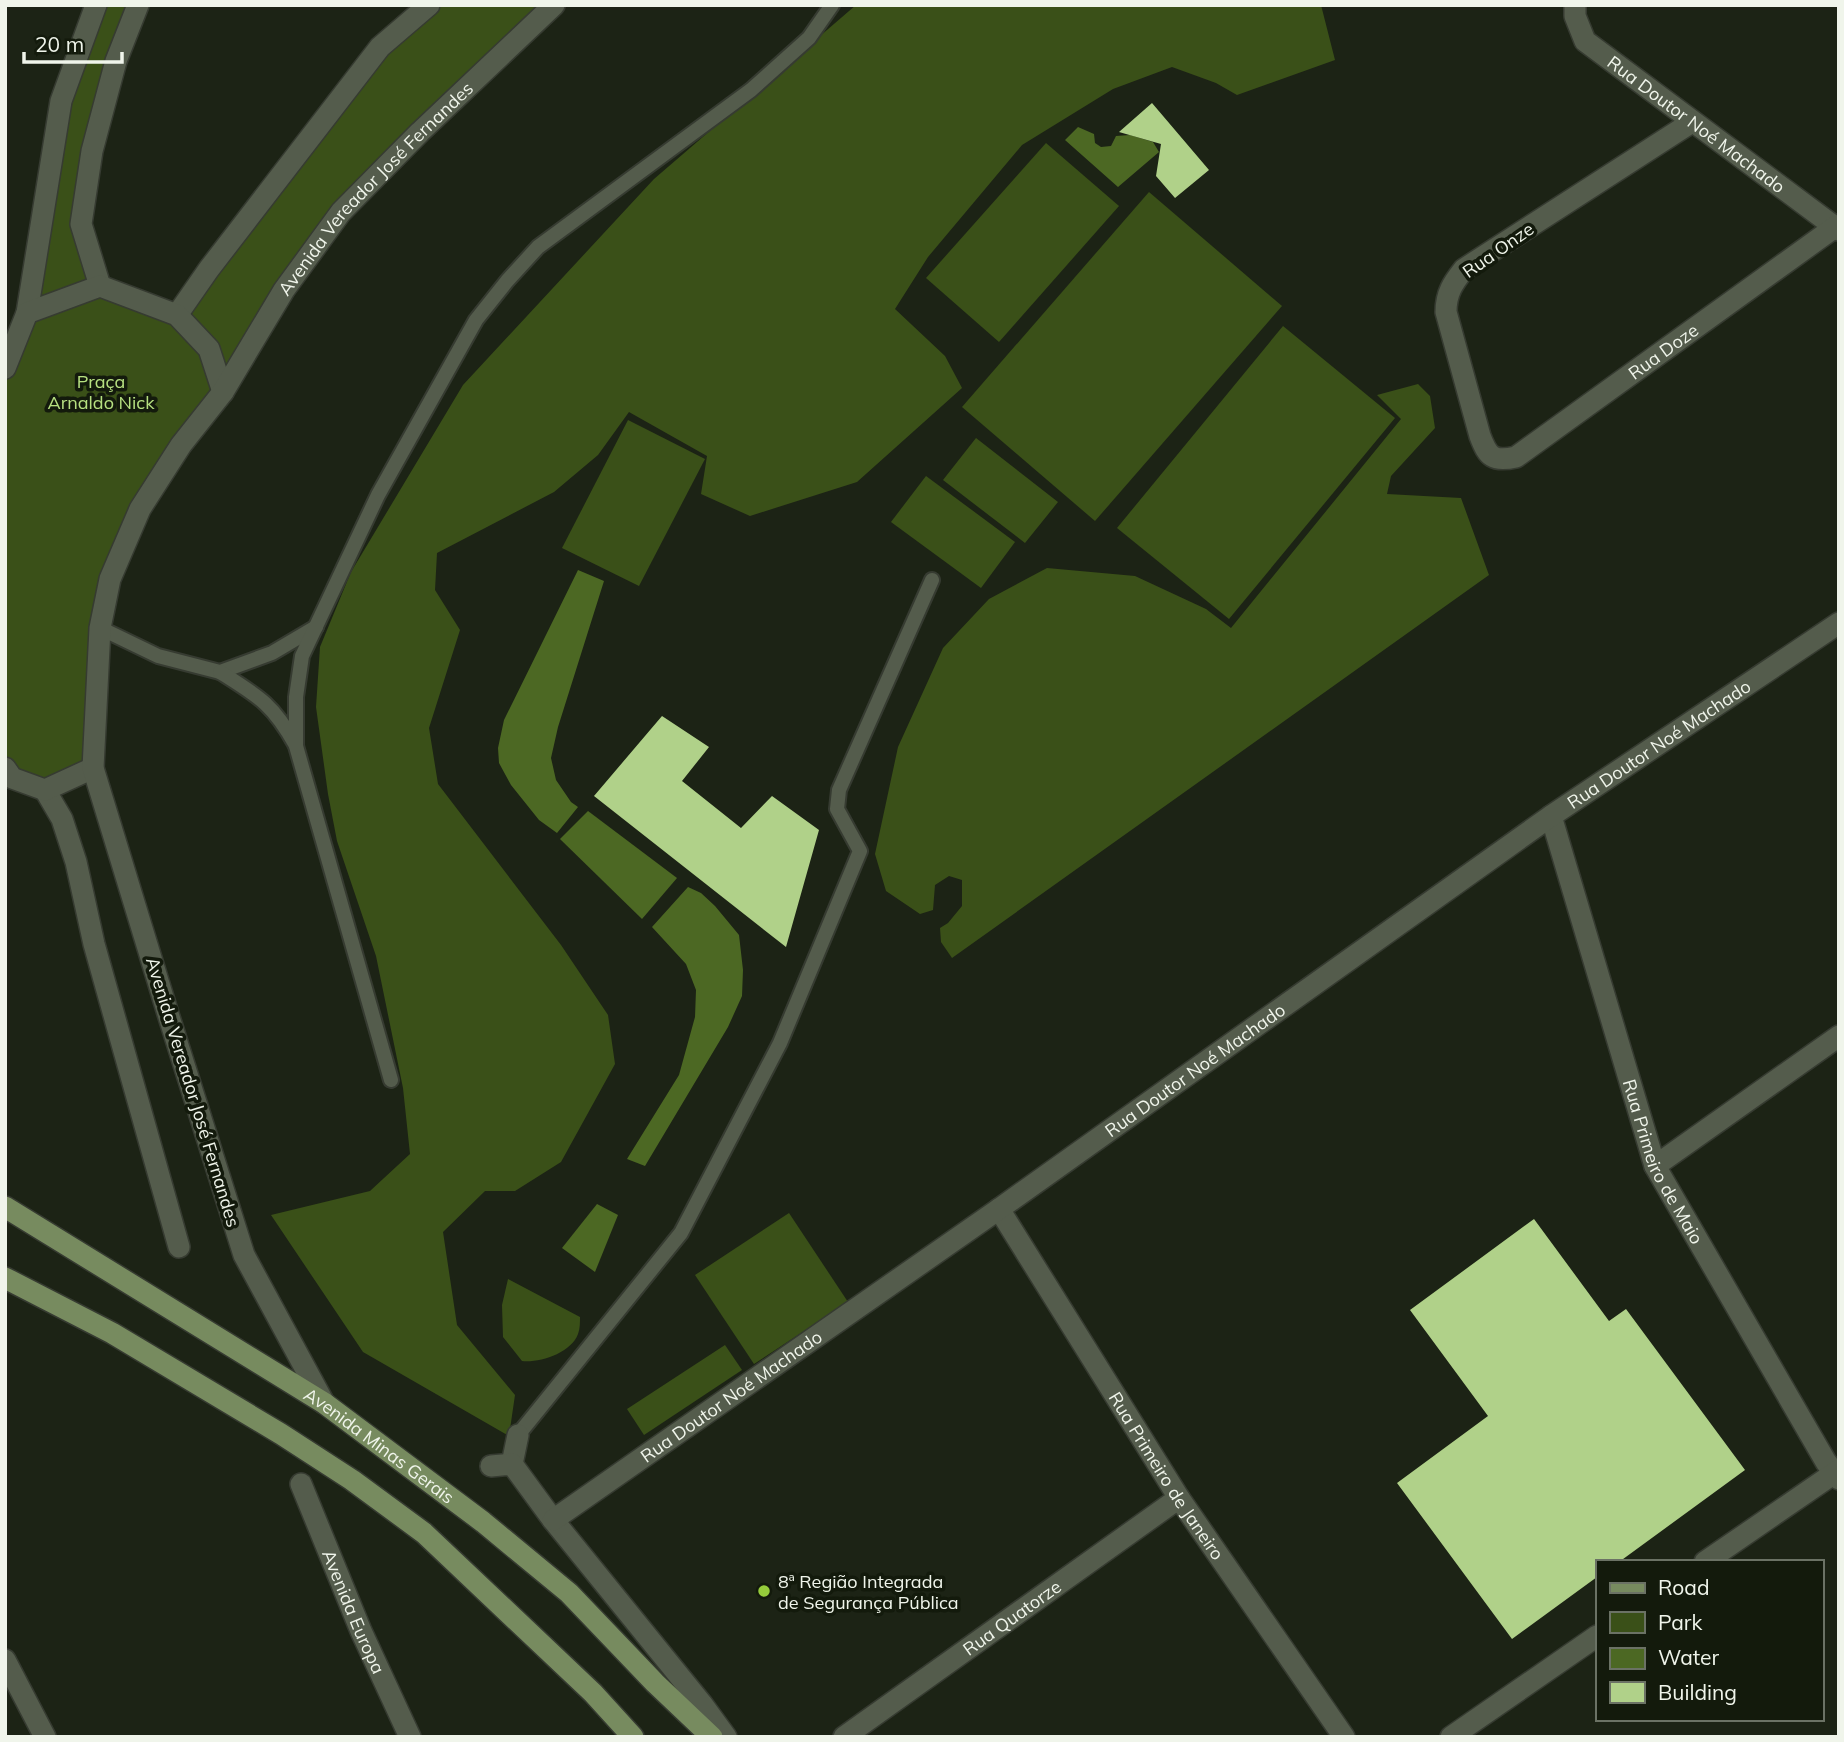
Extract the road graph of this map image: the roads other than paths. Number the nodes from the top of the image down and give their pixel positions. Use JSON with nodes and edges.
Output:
{"nodes":[{"id":1,"x":96,"y":5,"type":"edge"},
{"id":2,"x":138,"y":5,"type":"edge"},
{"id":3,"x":429,"y":5,"type":"edge"},
{"id":4,"x":554,"y":5,"type":"edge"},
{"id":5,"x":832,"y":5,"type":"edge"},
{"id":6,"x":1575,"y":5,"type":"edge"},
{"id":7,"x":1692,"y":122,"type":"junction"},
{"id":8,"x":1837,"y":229,"type":"edge"},
{"id":9,"x":100,"y":286,"type":"junction"},
{"id":10,"x":27,"y":313,"type":"junction"},
{"id":11,"x":177,"y":315,"type":"junction"},
{"id":12,"x":5,"y":368,"type":"edge"},
{"id":13,"x":223,"y":392,"type":"junction"},
{"id":14,"x":1486,"y":452,"type":"joint"},
{"id":15,"x":932,"y":580,"type":"dead end"},
{"id":16,"x":1839,"y":623,"type":"edge"},
{"id":17,"x":316,"y":627,"type":"junction"},
{"id":18,"x":100,"y":628,"type":"junction"},
{"id":19,"x":220,"y":672,"type":"junction"},
{"id":20,"x":296,"y":746,"type":"junction"},
{"id":21,"x":5,"y":768,"type":"edge"},
{"id":22,"x":93,"y":768,"type":"junction"},
{"id":23,"x":45,"y":790,"type":"junction"},
{"id":24,"x":1550,"y":816,"type":"junction"},
{"id":25,"x":1839,"y":1036,"type":"edge"},
{"id":26,"x":391,"y":1080,"type":"dead end"},
{"id":27,"x":1655,"y":1166,"type":"junction"},
{"id":28,"x":5,"y":1207,"type":"edge"},
{"id":29,"x":999,"y":1209,"type":"junction"},
{"id":30,"x":179,"y":1247,"type":"dead end"},
{"id":31,"x":5,"y":1278,"type":"edge"},
{"id":32,"x":324,"y":1403,"type":"junction"},
{"id":33,"x":518,"y":1435,"type":"joint"},
{"id":34,"x":1837,"y":1474,"type":"edge"},
{"id":35,"x":300,"y":1484,"type":"dead end"},
{"id":36,"x":1179,"y":1498,"type":"junction"},
{"id":37,"x":553,"y":1520,"type":"junction"},
{"id":38,"x":1708,"y":1560,"type":"edge"},
{"id":39,"x":1596,"y":1637,"type":"edge"},
{"id":40,"x":5,"y":1660,"type":"edge"},
{"id":41,"x":45,"y":1737,"type":"edge"},
{"id":42,"x":410,"y":1737,"type":"edge"},
{"id":43,"x":633,"y":1737,"type":"edge"},
{"id":44,"x":712,"y":1737,"type":"edge"},
{"id":45,"x":726,"y":1737,"type":"edge"},
{"id":46,"x":844,"y":1737,"type":"edge"},
{"id":47,"x":1344,"y":1737,"type":"edge"},
{"id":48,"x":1451,"y":1737,"type":"edge"}],
"edges":[{"from":1,"to":10,"type":"street"},
{"from":2,"to":9,"type":"street"},
{"from":3,"to":11,"type":"street"},
{"from":4,"to":13,"type":"street","name":"Avenida Vereador José Fernandes"},
{"from":5,"to":17,"type":"lane"},
{"from":6,"to":7,"type":"street","name":"Rua Doutor Noé Machado"},
{"from":7,"to":8,"type":"street","name":"Rua Doutor Noé Machado"},
{"from":7,"to":14,"type":"street","name":"Rua Onze"},
{"from":8,"to":14,"type":"street","name":"Rua Doze"},
{"from":9,"to":10,"type":"street"},
{"from":9,"to":11,"type":"street"},
{"from":10,"to":12,"type":"street"},
{"from":11,"to":13,"type":"street"},
{"from":13,"to":18,"type":"street","name":"Avenida Vereador José Fernandes"},
{"from":15,"to":33,"type":"lane"},
{"from":16,"to":24,"type":"street","name":"Rua Doutor Noé Machado"},
{"from":17,"to":19,"type":"lane"},
{"from":17,"to":20,"type":"lane"},
{"from":18,"to":19,"type":"lane"},
{"from":18,"to":22,"type":"street","name":"Avenida Vereador José Fernandes"},
{"from":19,"to":20,"type":"lane"},
{"from":20,"to":26,"type":"lane"},
{"from":21,"to":23,"type":"street"},
{"from":22,"to":23,"type":"street"},
{"from":22,"to":32,"type":"street","name":"Avenida Vereador José Fernandes"},
{"from":23,"to":30,"type":"street"},
{"from":24,"to":27,"type":"street","name":"Rua Primeiro de Maio"},
{"from":24,"to":29,"type":"street","name":"Rua Doutor Noé Machado"},
{"from":25,"to":27,"type":"street"},
{"from":27,"to":34,"type":"street","name":"Rua Primeiro de Maio"},
{"from":28,"to":32,"type":"main road","name":"Avenida Minas Gerais"},
{"from":29,"to":36,"type":"street","name":"Rua Primeiro de Janeiro"},
{"from":29,"to":37,"type":"street","name":"Rua Doutor Noé Machado"},
{"from":31,"to":43,"type":"main road"},
{"from":32,"to":44,"type":"main road","name":"Avenida Minas Gerais"},
{"from":33,"to":37,"type":"street"},
{"from":34,"to":38,"type":"street"},
{"from":35,"to":42,"type":"street","name":"Avenida Europa"},
{"from":36,"to":46,"type":"street","name":"Rua Quatorze"},
{"from":36,"to":47,"type":"street","name":"Rua Primeiro de Janeiro"},
{"from":37,"to":45,"type":"street"},
{"from":39,"to":48,"type":"street"},
{"from":40,"to":41,"type":"street"}]}
